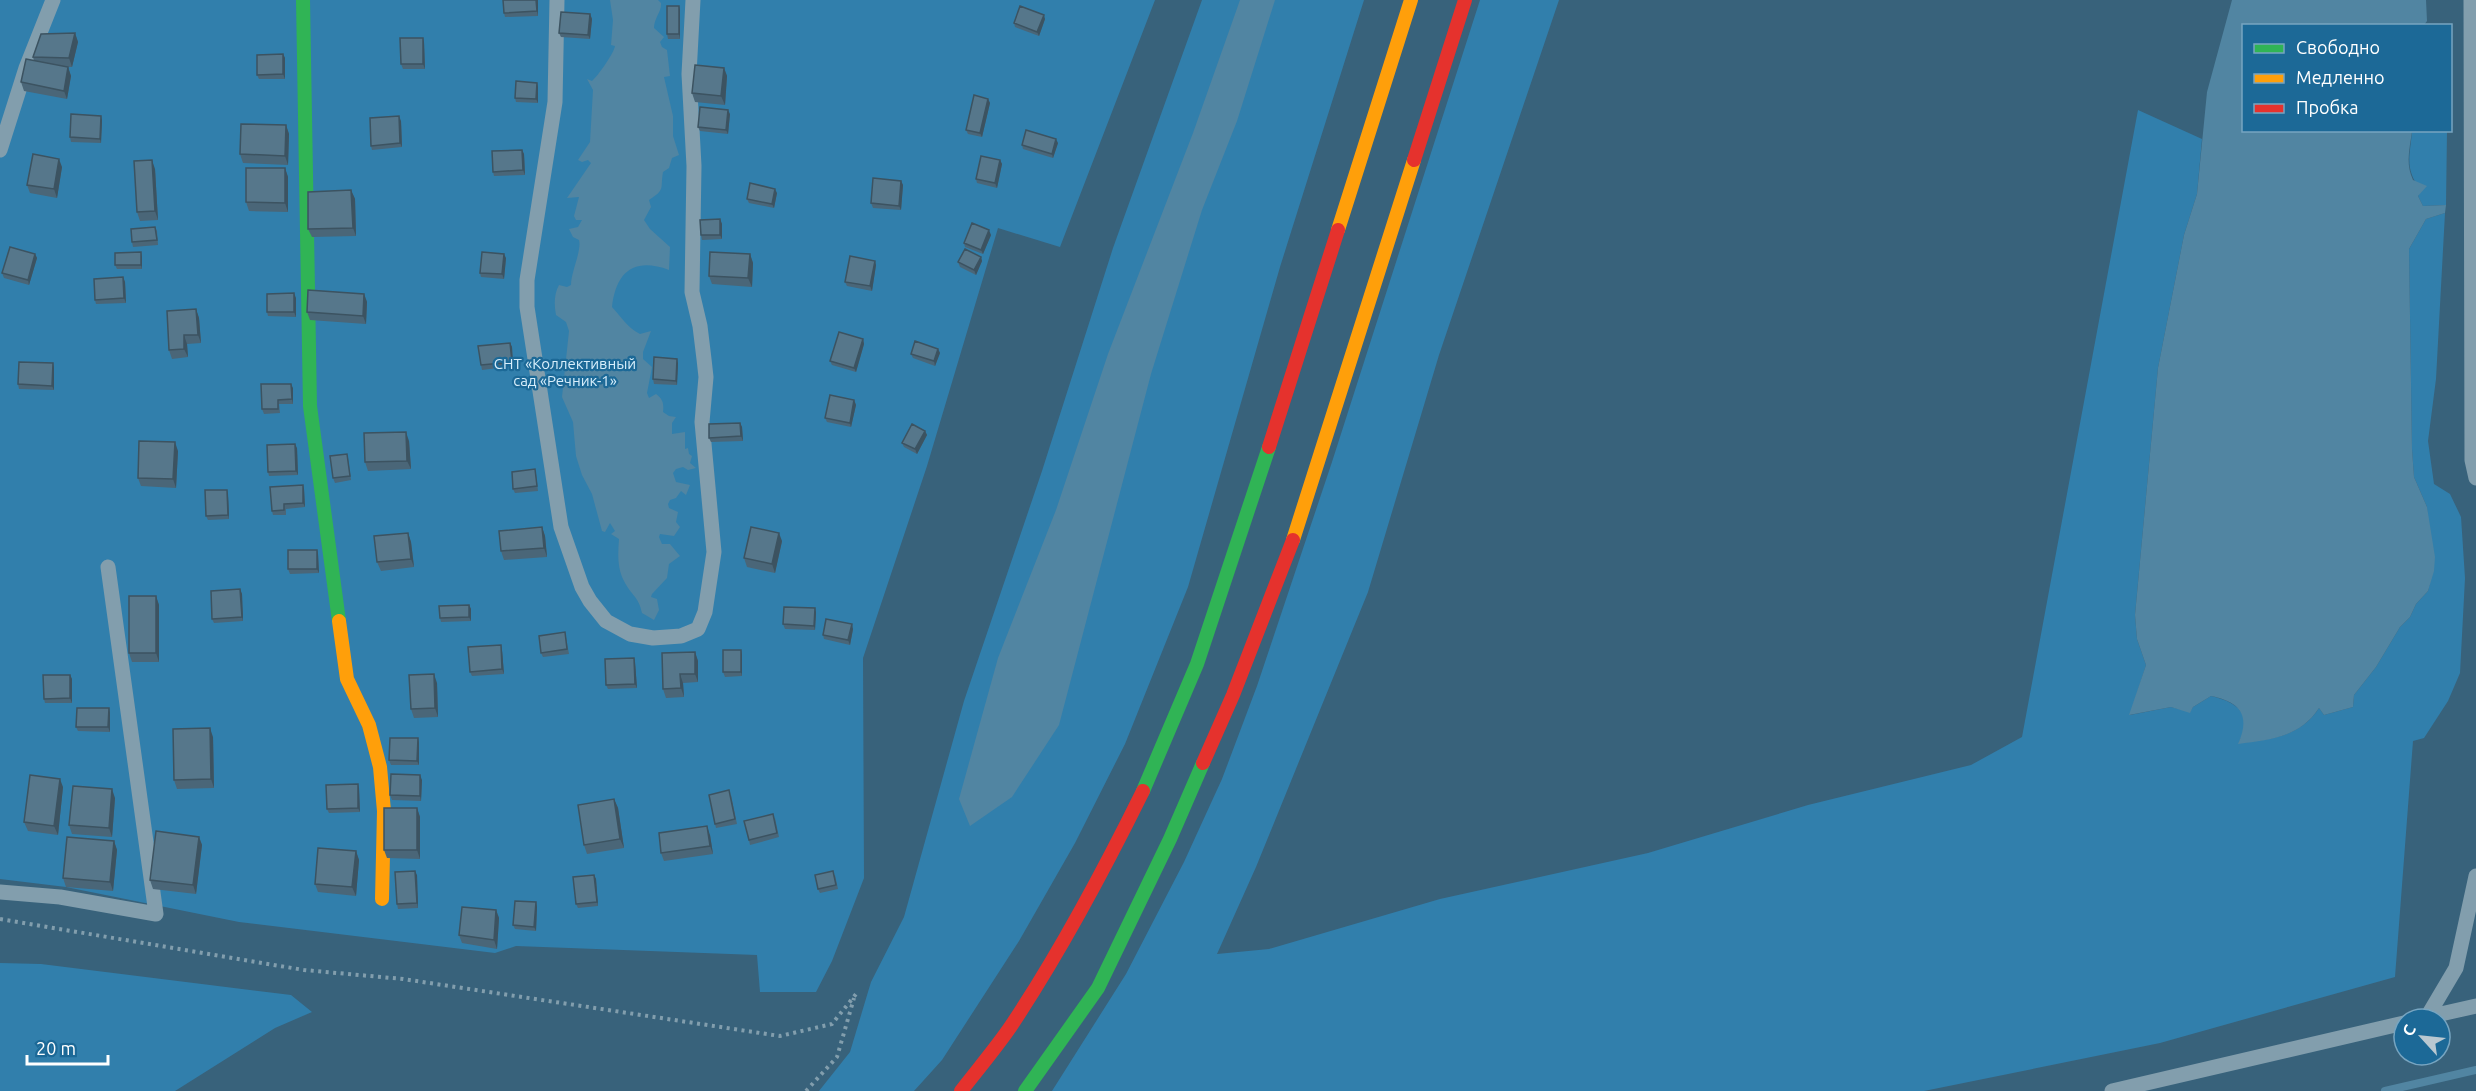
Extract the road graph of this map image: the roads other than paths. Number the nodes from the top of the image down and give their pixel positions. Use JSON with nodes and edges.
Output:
{"nodes":[{"id":1,"x":53,"y":0,"type":"edge"},
{"id":2,"x":303,"y":0,"type":"edge"},
{"id":3,"x":557,"y":0,"type":"edge"},
{"id":4,"x":693,"y":0,"type":"edge"},
{"id":5,"x":1411,"y":0,"type":"edge"},
{"id":6,"x":1465,"y":0,"type":"edge"},
{"id":7,"x":2470,"y":0,"type":"edge"},
{"id":8,"x":0,"y":150,"type":"edge"},
{"id":9,"x":2476,"y":478,"type":"edge"},
{"id":10,"x":108,"y":567,"type":"dead end"},
{"id":11,"x":2476,"y":876,"type":"edge"},
{"id":12,"x":2476,"y":885,"type":"edge"},
{"id":13,"x":0,"y":892,"type":"edge"},
{"id":14,"x":382,"y":899,"type":"dead end"},
{"id":15,"x":2476,"y":1006,"type":"edge"},
{"id":16,"x":2431,"y":1007,"type":"edge"},
{"id":17,"x":2452,"y":1012,"type":"edge"},
{"id":18,"x":2392,"y":1026,"type":"edge"},
{"id":19,"x":961,"y":1091,"type":"edge"},
{"id":20,"x":1025,"y":1091,"type":"edge"},
{"id":21,"x":2112,"y":1091,"type":"edge"}],
"edges":[{"from":1,"to":8,"type":"lane"},
{"from":2,"to":14,"type":"main road"},
{"from":3,"to":4,"type":"lane"},
{"from":5,"to":19,"type":"main road"},
{"from":6,"to":20,"type":"main road"},
{"from":7,"to":9,"type":"lane"},
{"from":10,"to":13,"type":"lane"},
{"from":11,"to":12,"type":"lane"},
{"from":12,"to":16,"type":"lane"},
{"from":15,"to":17,"type":"lane"},
{"from":18,"to":21,"type":"lane"}]}
